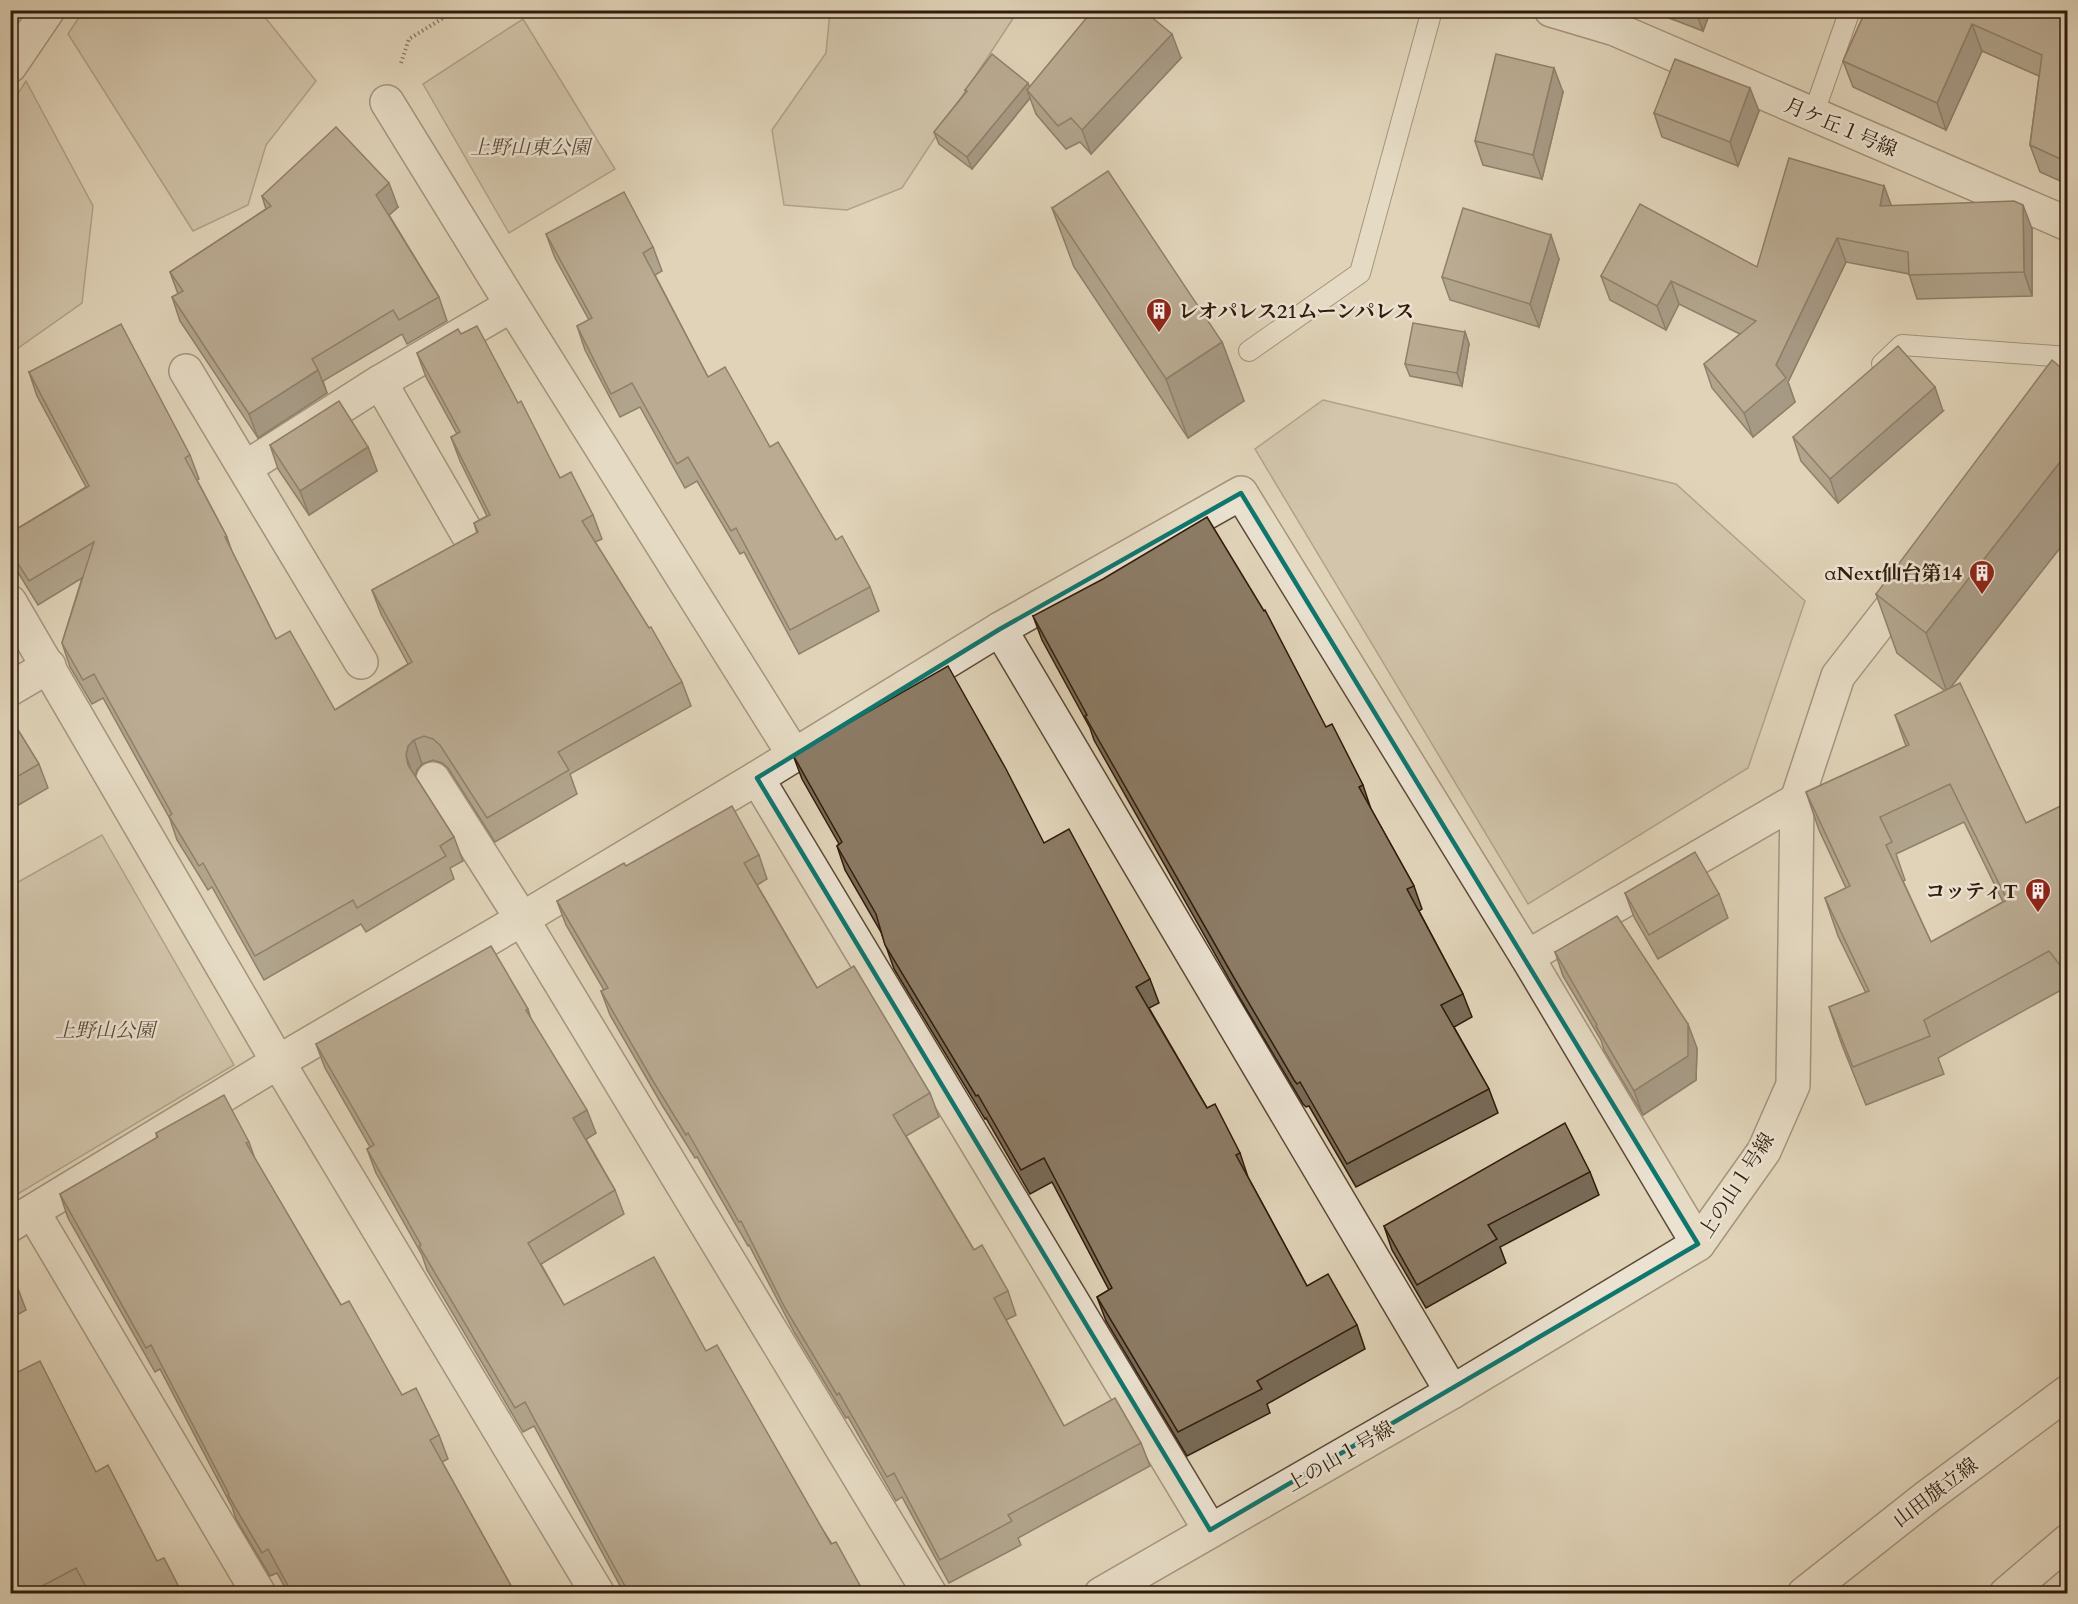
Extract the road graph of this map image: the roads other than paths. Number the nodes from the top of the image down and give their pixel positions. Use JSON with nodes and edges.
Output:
{"nodes":[{"id":1,"x":48,"y":10,"type":"edge"},
{"id":2,"x":1432,"y":10,"type":"edge"},
{"id":3,"x":1551,"y":10,"type":"edge"},
{"id":4,"x":1850,"y":10,"type":"edge"},
{"id":5,"x":1618,"y":20,"type":"edge"},
{"id":6,"x":10,"y":66,"type":"edge"},
{"id":7,"x":387,"y":102,"type":"road end"},
{"id":8,"x":1813,"y":115,"type":"junction"},
{"id":9,"x":2067,"y":224,"type":"edge"},
{"id":10,"x":512,"y":305,"type":"junction"},
{"id":11,"x":1249,"y":351,"type":"dead end"},
{"id":12,"x":2067,"y":357,"type":"edge"},
{"id":13,"x":186,"y":371,"type":"dead end"},
{"id":14,"x":1868,"y":376,"type":"edge"},
{"id":15,"x":380,"y":382,"type":"junction"},
{"id":16,"x":245,"y":468,"type":"junction"},
{"id":17,"x":467,"y":533,"type":"dead end"},
{"id":18,"x":1931,"y":556,"type":"edge"},
{"id":19,"x":10,"y":602,"type":"edge"},
{"id":20,"x":1000,"y":629,"type":"junction"},
{"id":21,"x":361,"y":662,"type":"dead end"},
{"id":22,"x":49,"y":666,"type":"junction"},
{"id":23,"x":10,"y":689,"type":"edge"},
{"id":24,"x":794,"y":755,"type":"junction"},
{"id":25,"x":757,"y":778,"type":"junction"},
{"id":26,"x":433,"y":779,"type":"dead end"},
{"id":27,"x":1797,"y":800,"type":"junction"},
{"id":28,"x":522,"y":919,"type":"junction"},
{"id":29,"x":1527,"y":957,"type":"junction"},
{"id":30,"x":278,"y":1062,"type":"junction"},
{"id":31,"x":22,"y":1218,"type":"edge"},
{"id":32,"x":1698,"y":1244,"type":"junction"},
{"id":33,"x":1452,"y":1392,"type":"junction"},
{"id":34,"x":2067,"y":1392,"type":"edge"},
{"id":35,"x":1210,"y":1530,"type":"junction"},
{"id":36,"x":2067,"y":1541,"type":"edge"},
{"id":37,"x":259,"y":1593,"type":"edge"},
{"id":38,"x":598,"y":1593,"type":"edge"},
{"id":39,"x":930,"y":1593,"type":"edge"},
{"id":40,"x":1101,"y":1593,"type":"edge"},
{"id":41,"x":1804,"y":1593,"type":"edge"},
{"id":42,"x":2006,"y":1593,"type":"edge"}],
"edges":[{"from":1,"to":6,"type":"street"},
{"from":2,"to":11,"type":"lane"},
{"from":3,"to":5,"type":"street","name":"月ケ丘１号線"},
{"from":4,"to":8,"type":"lane"},
{"from":5,"to":8,"type":"street","name":"月ケ丘１号線"},
{"from":7,"to":10,"type":"street"},
{"from":8,"to":9,"type":"street","name":"月ケ丘１号線"},
{"from":10,"to":15,"type":"street"},
{"from":10,"to":24,"type":"street"},
{"from":12,"to":14,"type":"lane"},
{"from":13,"to":16,"type":"street"},
{"from":15,"to":16,"type":"street"},
{"from":15,"to":17,"type":"street"},
{"from":16,"to":21,"type":"street"},
{"from":18,"to":27,"type":"street","name":"上の山１号線"},
{"from":19,"to":22,"type":"street"},
{"from":20,"to":24,"type":"street"},
{"from":20,"to":29,"type":"street"},
{"from":20,"to":33,"type":"street"},
{"from":22,"to":23,"type":"street"},
{"from":22,"to":30,"type":"street"},
{"from":24,"to":25,"type":"street"},
{"from":25,"to":28,"type":"street"},
{"from":25,"to":35,"type":"street"},
{"from":26,"to":28,"type":"street"},
{"from":27,"to":29,"type":"street"},
{"from":27,"to":32,"type":"street","name":"上の山１号線"},
{"from":28,"to":30,"type":"street"},
{"from":28,"to":39,"type":"street"},
{"from":29,"to":32,"type":"street"},
{"from":30,"to":31,"type":"street"},
{"from":30,"to":38,"type":"street"},
{"from":31,"to":37,"type":"street"},
{"from":32,"to":33,"type":"street","name":"上の山１号線"},
{"from":33,"to":35,"type":"street","name":"上の山１号線"},
{"from":34,"to":41,"type":"street","name":"山田旗立線"},
{"from":35,"to":40,"type":"street","name":"上の山１号線"},
{"from":36,"to":42,"type":"street"}]}
